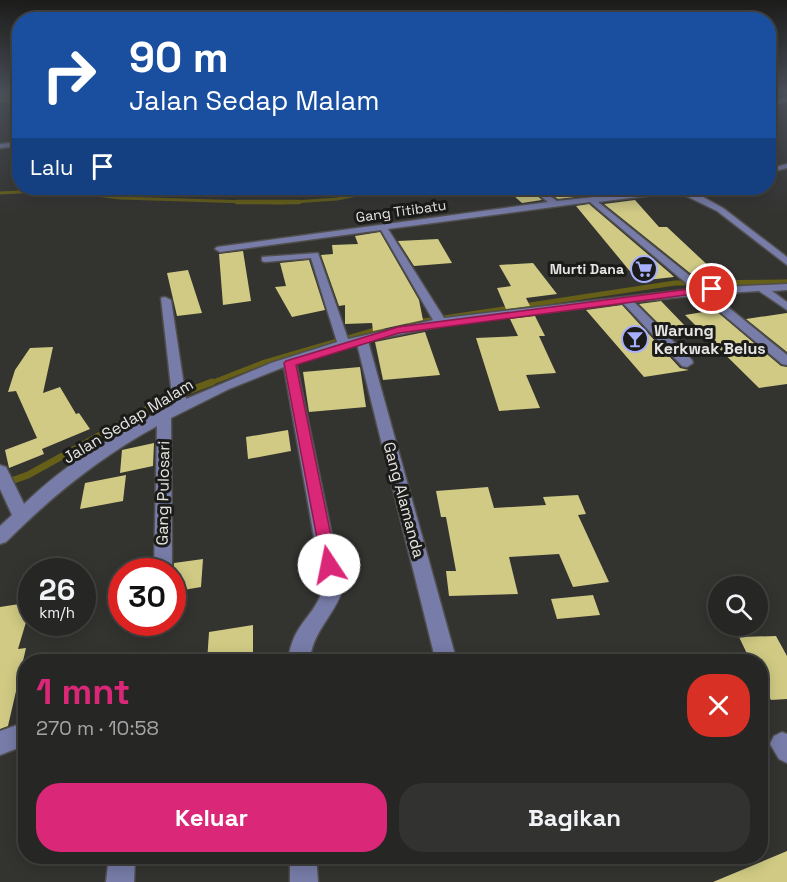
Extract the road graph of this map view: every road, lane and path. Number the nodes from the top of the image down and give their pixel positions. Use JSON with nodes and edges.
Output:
{"nodes":[{"id":1,"x":543,"y":195,"type":"edge"},
{"id":2,"x":618,"y":195,"type":"edge"},
{"id":3,"x":695,"y":195,"type":"edge"},
{"id":4,"x":594,"y":202,"type":"dead end"},
{"id":5,"x":555,"y":204,"type":"junction"},
{"id":6,"x":385,"y":231,"type":"dead end"},
{"id":7,"x":220,"y":249,"type":"dead end"},
{"id":8,"x":265,"y":259,"type":"dead end"},
{"id":9,"x":787,"y":262,"type":"edge"},
{"id":10,"x":691,"y":284,"type":"junction"},
{"id":11,"x":761,"y":287,"type":"junction"},
{"id":12,"x":787,"y":287,"type":"edge"},
{"id":13,"x":625,"y":299,"type":"junction"},
{"id":14,"x":166,"y":306,"type":"dead end"},
{"id":15,"x":787,"y":306,"type":"edge"},
{"id":16,"x":439,"y":320,"type":"junction"},
{"id":17,"x":362,"y":339,"type":"junction"},
{"id":18,"x":343,"y":341,"type":"junction"},
{"id":19,"x":787,"y":361,"type":"edge"},
{"id":20,"x":290,"y":363,"type":"junction"},
{"id":21,"x":687,"y":363,"type":"dead end"},
{"id":22,"x":179,"y":399,"type":"junction"},
{"id":23,"x":164,"y":416,"type":"junction"},
{"id":24,"x":2,"y":478,"type":"edge"},
{"id":25,"x":20,"y":514,"type":"junction"},
{"id":26,"x":0,"y":537,"type":"edge"},
{"id":27,"x":163,"y":558,"type":"edge"},
{"id":28,"x":300,"y":654,"type":"edge"},
{"id":29,"x":445,"y":654,"type":"edge"},
{"id":30,"x":18,"y":736,"type":"edge"},
{"id":31,"x":0,"y":743,"type":"edge"},
{"id":32,"x":121,"y":864,"type":"edge"},
{"id":33,"x":303,"y":864,"type":"edge"},
{"id":34,"x":120,"y":882,"type":"edge"},
{"id":35,"x":304,"y":882,"type":"edge"}],
"edges":[{"from":1,"to":5,"type":"street"},
{"from":2,"to":5,"type":"street","name":"Gang Titibatu"},
{"from":3,"to":9,"type":"street","name":"Gang Titibatu"},
{"from":4,"to":10,"type":"street"},
{"from":5,"to":7,"type":"street","name":"Gang Titibatu"},
{"from":6,"to":16,"type":"street"},
{"from":8,"to":18,"type":"street"},
{"from":10,"to":11,"type":"street","name":"Jalan Sedap Malam"},
{"from":10,"to":13,"type":"street","name":"Jalan Sedap Malam"},
{"from":10,"to":19,"type":"street"},
{"from":11,"to":12,"type":"street","name":"Jalan Sedap Malam"},
{"from":11,"to":15,"type":"street"},
{"from":13,"to":16,"type":"street","name":"Jalan Sedap Malam"},
{"from":13,"to":21,"type":"street"},
{"from":14,"to":22,"type":"street"},
{"from":16,"to":17,"type":"street","name":"Jalan Sedap Malam"},
{"from":17,"to":18,"type":"street","name":"Jalan Sedap Malam"},
{"from":17,"to":29,"type":"street","name":"Gang Alamanda"},
{"from":18,"to":20,"type":"street","name":"Jalan Sedap Malam"},
{"from":20,"to":22,"type":"street","name":"Jalan Sedap Malam"},
{"from":20,"to":28,"type":"street"},
{"from":22,"to":23,"type":"street","name":"Jalan Sedap Malam"},
{"from":23,"to":25,"type":"street","name":"Jalan Sedap Malam"},
{"from":23,"to":27,"type":"street","name":"Gang Pulosari"},
{"from":24,"to":25,"type":"street"},
{"from":25,"to":26,"type":"street","name":"Jalan Sedap Malam"},
{"from":30,"to":31,"type":"street"},
{"from":32,"to":34,"type":"street"},
{"from":33,"to":35,"type":"street"}]}
